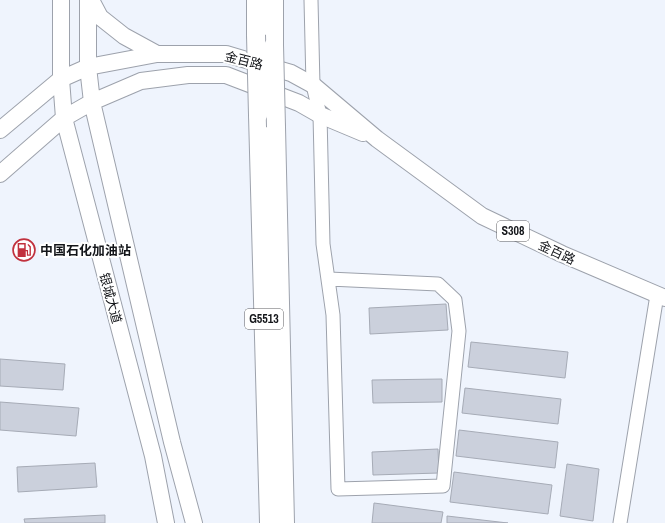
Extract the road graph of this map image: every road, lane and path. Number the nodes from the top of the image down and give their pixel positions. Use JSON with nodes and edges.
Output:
{"nodes":[{"id":1,"x":60,"y":0,"type":"edge"},
{"id":2,"x":88,"y":0,"type":"edge"},
{"id":3,"x":91,"y":0,"type":"edge"},
{"id":4,"x":256,"y":0,"type":"edge"},
{"id":5,"x":274,"y":0,"type":"edge"},
{"id":6,"x":311,"y":0,"type":"edge"},
{"id":7,"x":157,"y":54,"type":"junction"},
{"id":8,"x":88,"y":67,"type":"junction"},
{"id":9,"x":61,"y":79,"type":"junction"},
{"id":10,"x":313,"y":85,"type":"junction"},
{"id":11,"x":92,"y":102,"type":"junction"},
{"id":12,"x":320,"y":115,"type":"junction"},
{"id":13,"x":64,"y":118,"type":"junction"},
{"id":14,"x":0,"y":130,"type":"edge"},
{"id":15,"x":377,"y":139,"type":"junction"},
{"id":16,"x":0,"y":174,"type":"edge"},
{"id":17,"x":328,"y":279,"type":"junction"},
{"id":18,"x":661,"y":296,"type":"edge"},
{"id":19,"x":166,"y":523,"type":"edge"},
{"id":20,"x":194,"y":523,"type":"edge"},
{"id":21,"x":270,"y":523,"type":"edge"},
{"id":22,"x":285,"y":523,"type":"edge"},
{"id":23,"x":620,"y":523,"type":"edge"}],
"edges":[{"from":1,"to":9,"type":"main road","name":"银城大道"},
{"from":2,"to":8,"type":"main road","name":"银城大道"},
{"from":3,"to":7,"type":"main road"},
{"from":4,"to":21,"type":"highway","number":"G5513","bridge":true},
{"from":5,"to":22,"type":"highway","number":"G5513","bridge":true},
{"from":6,"to":10,"type":"street"},
{"from":7,"to":8,"type":"main road","name":"金百路","number":"S308"},
{"from":7,"to":10,"type":"main road","name":"金百路","number":"S308"},
{"from":8,"to":9,"type":"main road","name":"金百路"},
{"from":8,"to":11,"type":"main road","name":"银城大道"},
{"from":9,"to":13,"type":"main road","name":"银城大道"},
{"from":9,"to":14,"type":"main road","name":"金百路"},
{"from":10,"to":12,"type":"street"},
{"from":10,"to":15,"type":"main road","name":"金百路","number":"S308"},
{"from":11,"to":12,"type":"main road","name":"金百路","number":"S308"},
{"from":11,"to":13,"type":"main road","name":"金百路"},
{"from":11,"to":20,"type":"main road","name":"银城大道"},
{"from":12,"to":15,"type":"main road","name":"金百路","number":"S308"},
{"from":12,"to":17,"type":"street"},
{"from":13,"to":16,"type":"main road","name":"金百路"},
{"from":13,"to":19,"type":"main road","name":"银城大道"},
{"from":15,"to":18,"type":"main road","name":"金百路","number":"S308"},
{"from":17,"to":17,"type":"street"},
{"from":18,"to":23,"type":"street"}]}
